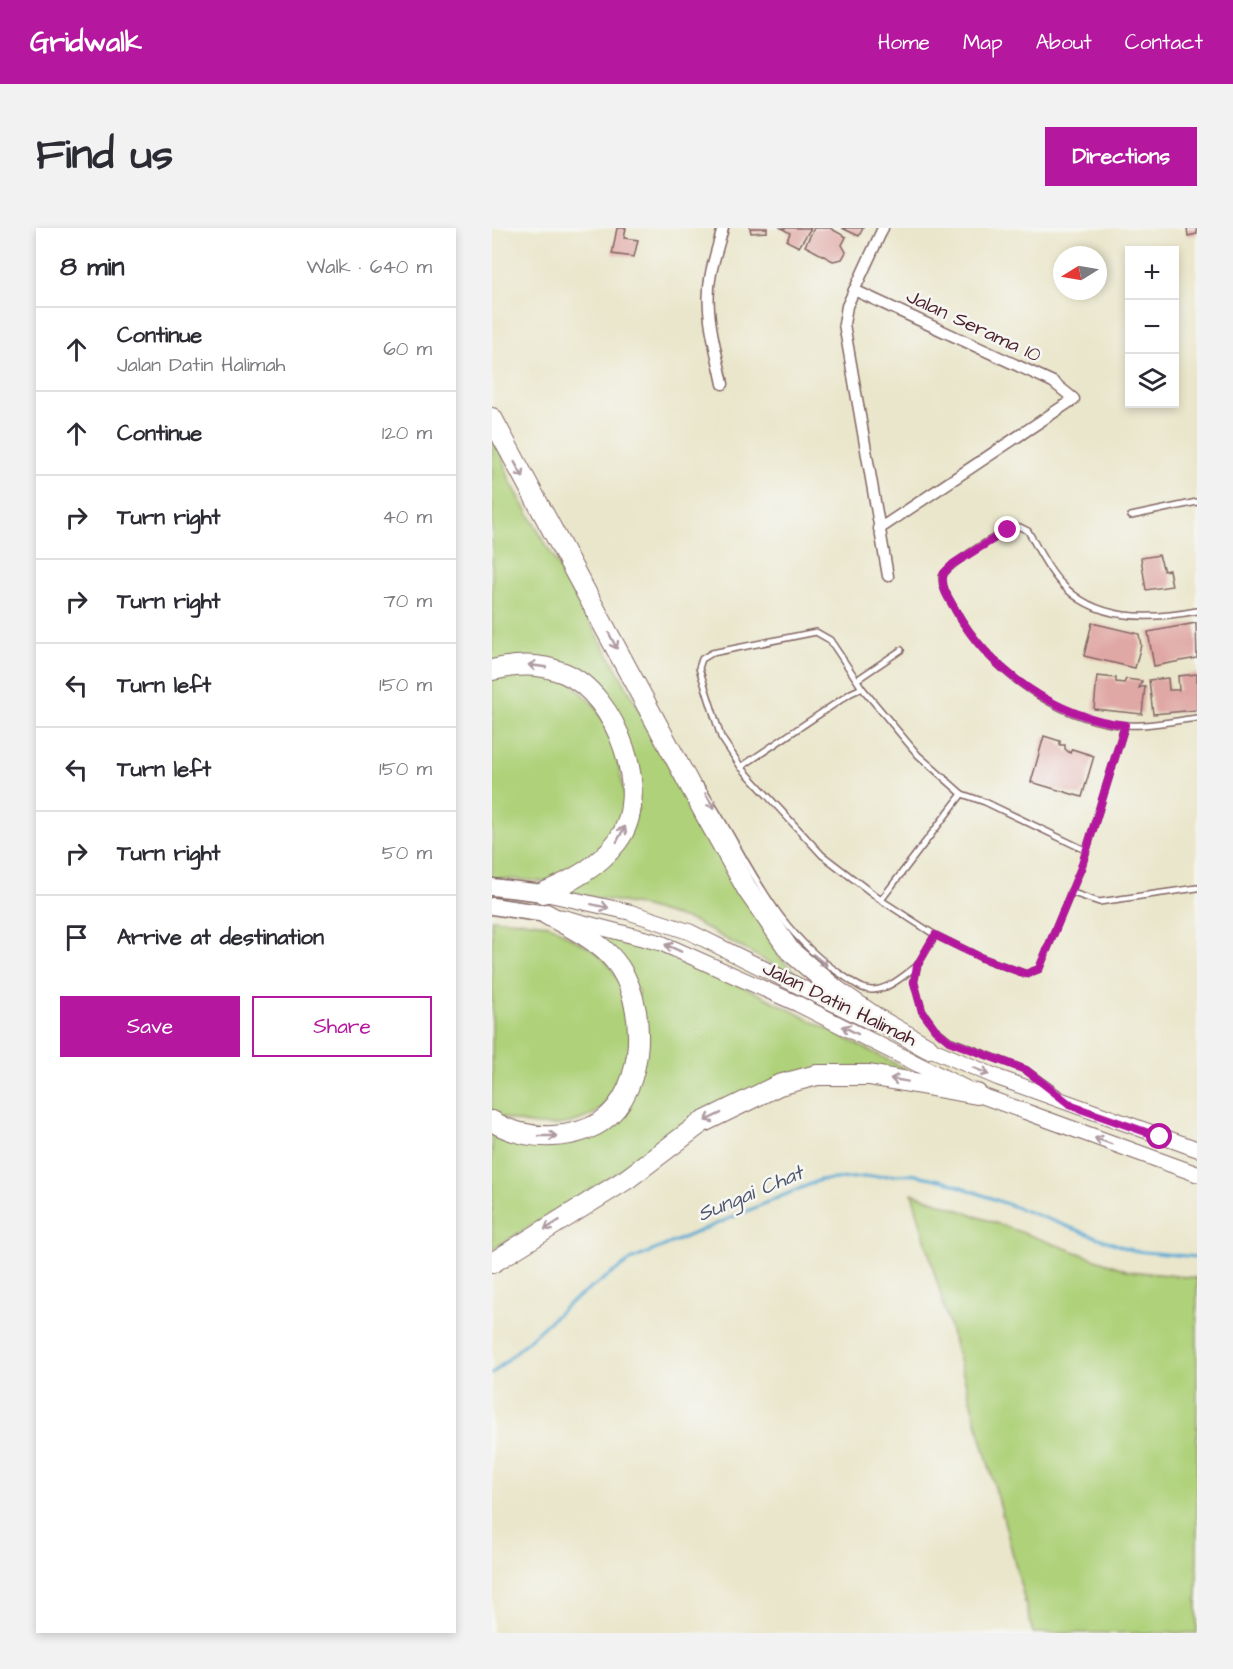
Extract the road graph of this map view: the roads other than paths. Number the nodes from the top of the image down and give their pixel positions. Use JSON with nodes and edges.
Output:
{"nodes":[{"id":1,"x":723,"y":228,"type":"edge"},
{"id":2,"x":883,"y":228,"type":"edge"},
{"id":3,"x":854,"y":290,"type":"junction"},
{"id":4,"x":723,"y":384,"type":"dead end"},
{"id":5,"x":492,"y":418,"type":"edge"},
{"id":6,"x":1197,"y":502,"type":"edge"},
{"id":7,"x":1131,"y":516,"type":"dead end"},
{"id":8,"x":879,"y":529,"type":"junction"},
{"id":9,"x":888,"y":576,"type":"dead end"},
{"id":10,"x":1197,"y":611,"type":"edge"},
{"id":11,"x":901,"y":650,"type":"dead end"},
{"id":12,"x":492,"y":670,"type":"edge"},
{"id":13,"x":858,"y":679,"type":"junction"},
{"id":14,"x":862,"y":688,"type":"junction"},
{"id":15,"x":1197,"y":718,"type":"edge"},
{"id":16,"x":1125,"y":725,"type":"junction"},
{"id":17,"x":673,"y":756,"type":"junction"},
{"id":18,"x":741,"y":767,"type":"junction"},
{"id":19,"x":962,"y":794,"type":"junction"},
{"id":20,"x":1085,"y":850,"type":"junction"},
{"id":21,"x":492,"y":887,"type":"edge"},
{"id":22,"x":1197,"y":888,"type":"edge"},
{"id":23,"x":1070,"y":892,"type":"junction"},
{"id":24,"x":536,"y":893,"type":"junction"},
{"id":25,"x":881,"y":900,"type":"junction"},
{"id":26,"x":492,"y":906,"type":"edge"},
{"id":27,"x":538,"y":913,"type":"junction"},
{"id":28,"x":935,"y":935,"type":"junction"},
{"id":29,"x":917,"y":966,"type":"junction"},
{"id":30,"x":927,"y":1048,"type":"junction"},
{"id":31,"x":977,"y":1094,"type":"junction"},
{"id":32,"x":1072,"y":1106,"type":"junction"},
{"id":33,"x":492,"y":1121,"type":"edge"},
{"id":34,"x":1197,"y":1149,"type":"edge"},
{"id":35,"x":1197,"y":1174,"type":"edge"},
{"id":36,"x":492,"y":1263,"type":"edge"}],
"edges":[{"from":1,"to":4,"type":"street"},
{"from":2,"to":3,"type":"street"},
{"from":3,"to":8,"type":"street"},
{"from":3,"to":8,"type":"street","name":"Jalan Serama 10"},
{"from":5,"to":17,"type":"highway","one_way":true},
{"from":6,"to":7,"type":"lane"},
{"from":8,"to":9,"type":"street"},
{"from":10,"to":16,"type":"lane"},
{"from":11,"to":13,"type":"lane"},
{"from":24,"to":12,"type":"highway","one_way":true},
{"from":13,"to":14,"type":"lane"},
{"from":13,"to":18,"type":"lane"},
{"from":14,"to":18,"type":"lane"},
{"from":14,"to":19,"type":"lane"},
{"from":15,"to":16,"type":"lane"},
{"from":16,"to":20,"type":"lane"},
{"from":17,"to":29,"type":"lane","one_way":true},
{"from":17,"to":30,"type":"highway"},
{"from":18,"to":25,"type":"lane"},
{"from":19,"to":20,"type":"lane"},
{"from":19,"to":25,"type":"lane"},
{"from":20,"to":23,"type":"lane"},
{"from":21,"to":24,"type":"main road","name":"Jalan Datin Halimah"},
{"from":22,"to":23,"type":"lane"},
{"from":23,"to":28,"type":"lane"},
{"from":24,"to":30,"type":"main road","name":"Jalan Datin Halimah","one_way":true},
{"from":25,"to":28,"type":"lane"},
{"from":26,"to":27,"type":"main road","name":"Jalan Datin Halimah"},
{"from":31,"to":27,"type":"main road","name":"Jalan Datin Halimah","one_way":true},
{"from":33,"to":27,"type":"highway","one_way":true},
{"from":28,"to":29,"type":"lane"},
{"from":29,"to":32,"type":"lane"},
{"from":30,"to":32,"type":"main road","name":"Jalan Datin Halimah","one_way":true},
{"from":35,"to":31,"type":"main road","name":"Jalan Datin Halimah","one_way":true},
{"from":31,"to":36,"type":"highway","one_way":true},
{"from":32,"to":34,"type":"main road","name":"Jalan Datin Halimah"}]}
